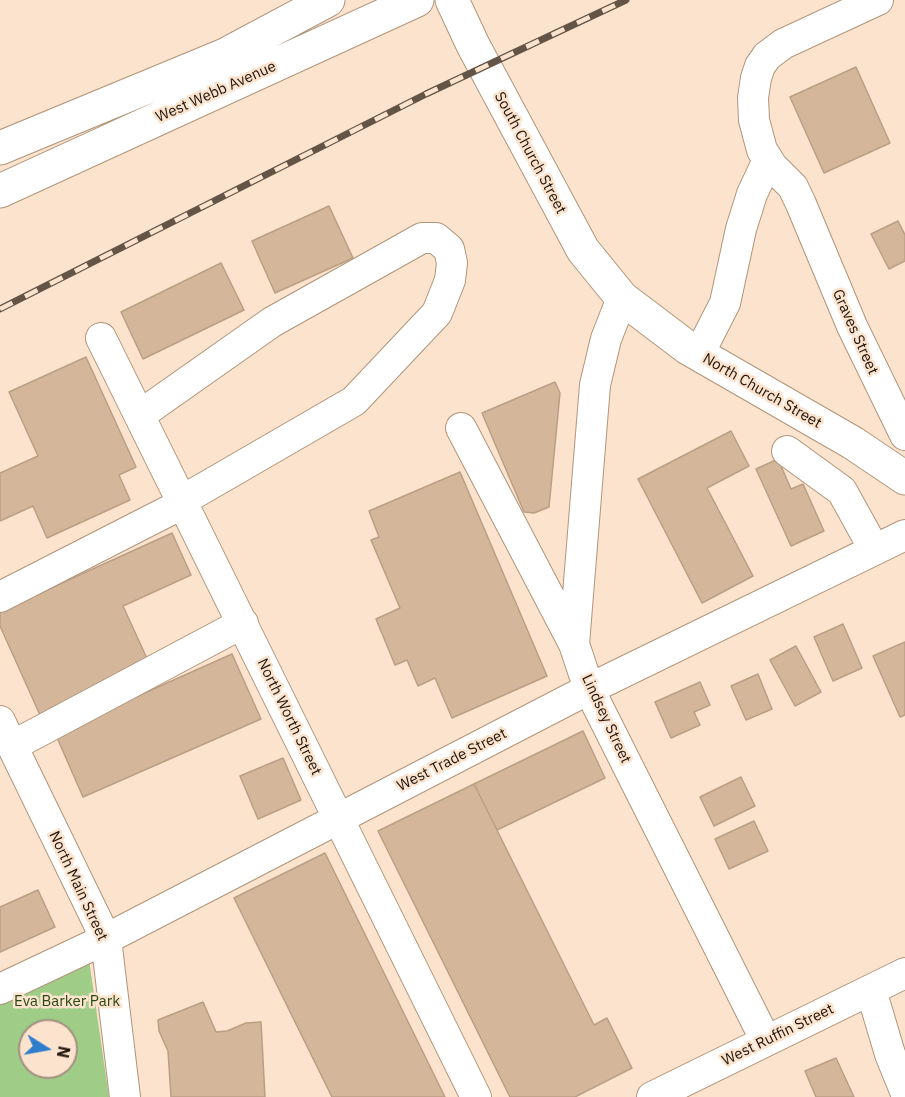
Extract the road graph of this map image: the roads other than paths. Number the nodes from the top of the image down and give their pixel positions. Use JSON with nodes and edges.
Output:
{"nodes":[{"id":1,"x":328,"y":0,"type":"edge"},
{"id":2,"x":417,"y":0,"type":"edge"},
{"id":3,"x":452,"y":0,"type":"edge"},
{"id":4,"x":878,"y":0,"type":"edge"},
{"id":5,"x":0,"y":150,"type":"edge"},
{"id":6,"x":768,"y":160,"type":"junction"},
{"id":7,"x":7,"y":187,"type":"edge"},
{"id":8,"x":622,"y":298,"type":"junction"},
{"id":9,"x":101,"y":338,"type":"dead end"},
{"id":10,"x":699,"y":354,"type":"junction"},
{"id":11,"x":140,"y":415,"type":"junction"},
{"id":12,"x":461,"y":428,"type":"dead end"},
{"id":13,"x":905,"y":435,"type":"edge"},
{"id":14,"x":787,"y":451,"type":"dead end"},
{"id":15,"x":905,"y":478,"type":"edge"},
{"id":16,"x":184,"y":501,"type":"junction"},
{"id":17,"x":905,"y":535,"type":"edge"},
{"id":18,"x":874,"y":549,"type":"junction"},
{"id":19,"x":0,"y":597,"type":"edge"},
{"id":20,"x":243,"y":623,"type":"junction"},
{"id":21,"x":574,"y":644,"type":"junction"},
{"id":22,"x":589,"y":689,"type":"junction"},
{"id":23,"x":7,"y":744,"type":"edge"},
{"id":24,"x":339,"y":819,"type":"junction"},
{"id":25,"x":106,"y":939,"type":"junction"},
{"id":26,"x":905,"y":973,"type":"edge"},
{"id":27,"x":0,"y":989,"type":"edge"},
{"id":28,"x":871,"y":990,"type":"junction"},
{"id":29,"x":766,"y":1041,"type":"junction"},
{"id":30,"x":905,"y":1091,"type":"edge"},
{"id":31,"x":126,"y":1097,"type":"edge"},
{"id":32,"x":476,"y":1097,"type":"edge"},
{"id":33,"x":652,"y":1097,"type":"edge"}],
"edges":[{"from":1,"to":5,"type":"main road","name":"West Webb Avenue"},
{"from":2,"to":7,"type":"main road","name":"West Webb Avenue"},
{"from":3,"to":8,"type":"main road","name":"South Church Street"},
{"from":4,"to":6,"type":"street"},
{"from":5,"to":7,"type":"street"},
{"from":6,"to":10,"type":"street"},
{"from":6,"to":13,"type":"street","name":"Graves Street"},
{"from":8,"to":10,"type":"main road","name":"North Church Street"},
{"from":8,"to":21,"type":"street","name":"Lindsey Street"},
{"from":9,"to":11,"type":"street","name":"North Worth Street"},
{"from":10,"to":15,"type":"main road","name":"North Church Street"},
{"from":11,"to":16,"type":"street","name":"North Worth Street"},
{"from":11,"to":16,"type":"street"},
{"from":12,"to":21,"type":"street"},
{"from":14,"to":18,"type":"street"},
{"from":16,"to":19,"type":"street"},
{"from":16,"to":20,"type":"street","name":"North Worth Street"},
{"from":17,"to":18,"type":"street","name":"West Trade Street"},
{"from":18,"to":22,"type":"street","name":"West Trade Street"},
{"from":20,"to":23,"type":"street"},
{"from":20,"to":24,"type":"street","name":"North Worth Street"},
{"from":21,"to":22,"type":"street","name":"Lindsey Street"},
{"from":22,"to":24,"type":"street","name":"West Trade Street"},
{"from":22,"to":29,"type":"street","name":"Lindsey Street"},
{"from":23,"to":25,"type":"street","name":"North Main Street"},
{"from":24,"to":25,"type":"street","name":"West Trade Street"},
{"from":24,"to":32,"type":"street","name":"North Worth Street"},
{"from":25,"to":27,"type":"street","name":"West Trade Street"},
{"from":25,"to":31,"type":"street","name":"North Main Street"},
{"from":26,"to":28,"type":"street","name":"West Ruffin Street"},
{"from":28,"to":29,"type":"street","name":"West Ruffin Street"},
{"from":28,"to":30,"type":"street"},
{"from":29,"to":33,"type":"street","name":"West Ruffin Street"}]}
